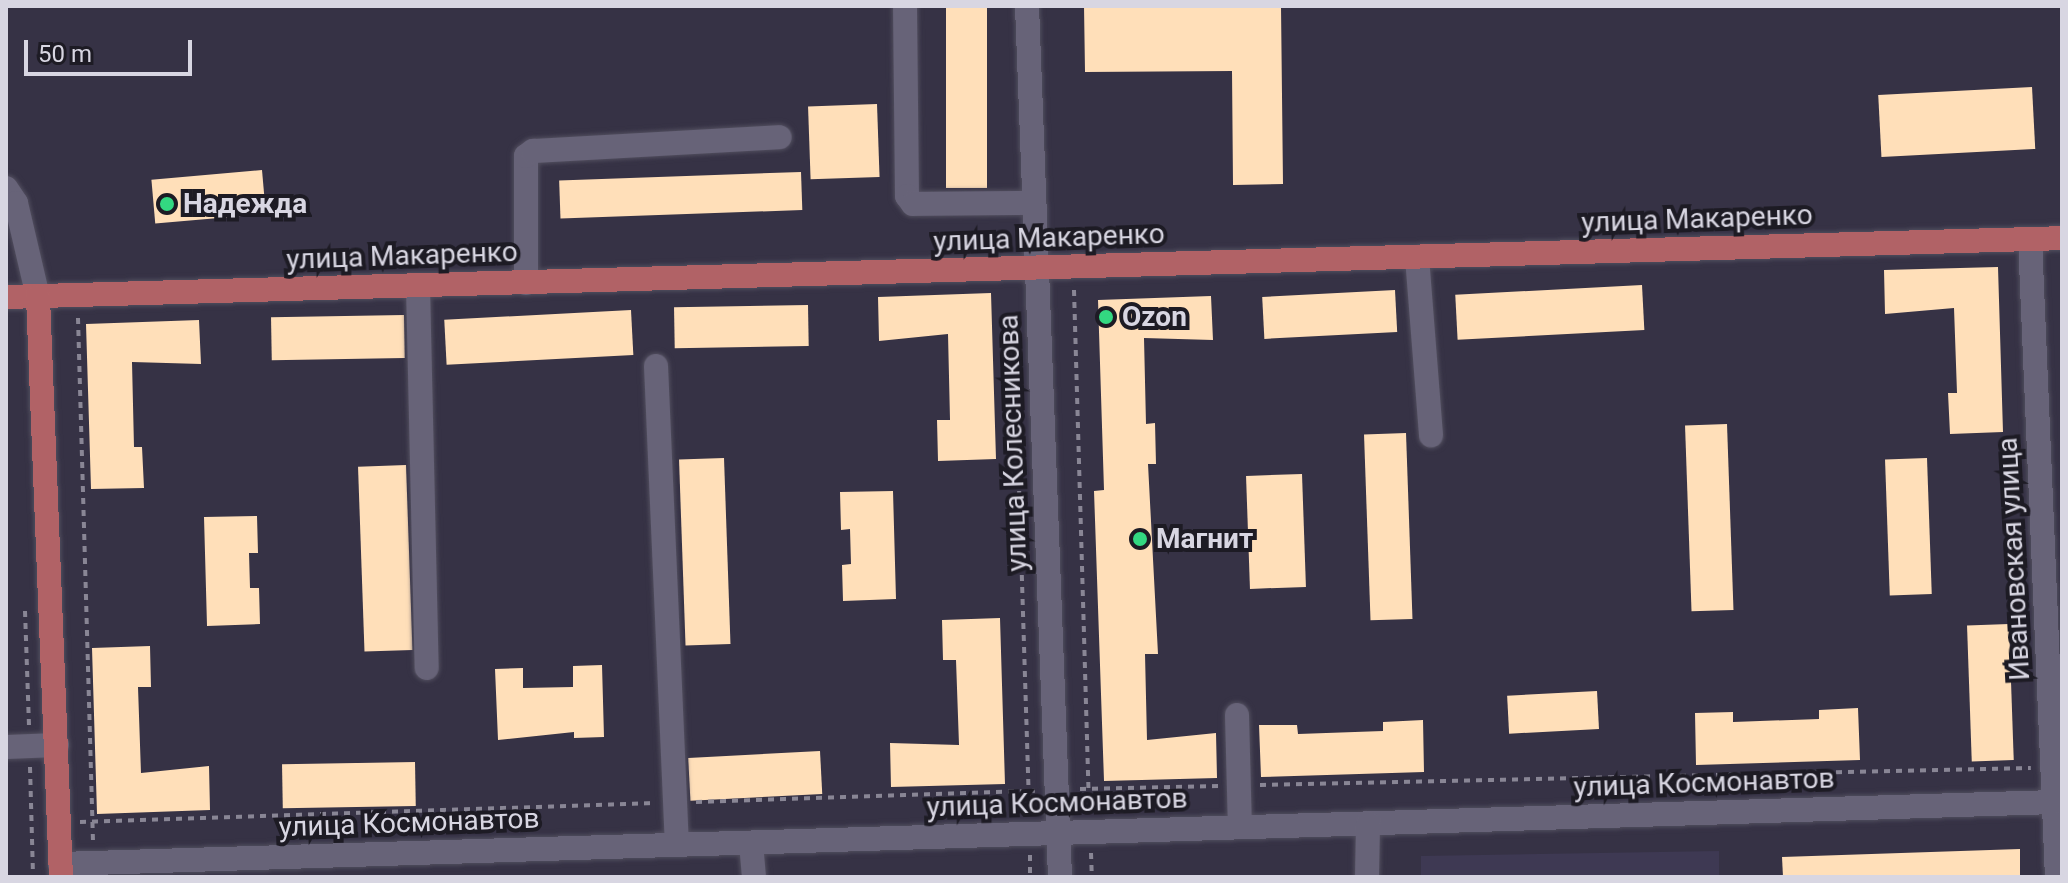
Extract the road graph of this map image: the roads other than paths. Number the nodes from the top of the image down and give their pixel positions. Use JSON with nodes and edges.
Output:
{"nodes":[{"id":1,"x":905,"y":6,"type":"edge"},
{"id":2,"x":1027,"y":6,"type":"edge"},
{"id":3,"x":780,"y":137,"type":"dead end"},
{"id":4,"x":6,"y":188,"type":"edge"},
{"id":5,"x":1033,"y":203,"type":"junction"},
{"id":6,"x":2062,"y":238,"type":"edge"},
{"id":7,"x":2030,"y":239,"type":"junction"},
{"id":8,"x":1417,"y":257,"type":"junction"},
{"id":9,"x":1035,"y":268,"type":"junction"},
{"id":10,"x":526,"y":283,"type":"junction"},
{"id":11,"x":418,"y":286,"type":"junction"},
{"id":12,"x":6,"y":297,"type":"edge"},
{"id":13,"x":38,"y":297,"type":"junction"},
{"id":14,"x":656,"y":366,"type":"dead end"},
{"id":15,"x":1431,"y":435,"type":"dead end"},
{"id":16,"x":427,"y":668,"type":"dead end"},
{"id":17,"x":1237,"y":715,"type":"dead end"},
{"id":18,"x":57,"y":745,"type":"junction"},
{"id":19,"x":6,"y":747,"type":"edge"},
{"id":20,"x":2055,"y":802,"type":"junction"},
{"id":21,"x":1368,"y":823,"type":"junction"},
{"id":22,"x":1240,"y":827,"type":"junction"},
{"id":23,"x":1058,"y":833,"type":"junction"},
{"id":24,"x":751,"y":843,"type":"junction"},
{"id":25,"x":677,"y":845,"type":"junction"},
{"id":26,"x":60,"y":871,"type":"edge"},
{"id":27,"x":754,"y":877,"type":"edge"},
{"id":28,"x":1060,"y":877,"type":"edge"},
{"id":29,"x":1367,"y":877,"type":"edge"},
{"id":30,"x":2057,"y":877,"type":"edge"}],
"edges":[{"from":1,"to":5,"type":"street"},
{"from":2,"to":5,"type":"street","name":"улица Колесникова"},
{"from":3,"to":10,"type":"street"},
{"from":4,"to":13,"type":"street"},
{"from":5,"to":9,"type":"street","name":"улица Колесникова"},
{"from":6,"to":7,"type":"main road","name":"улица Макаренко"},
{"from":7,"to":8,"type":"main road","name":"улица Макаренко"},
{"from":7,"to":20,"type":"street","name":"Ивановская улица"},
{"from":8,"to":9,"type":"main road","name":"улица Макаренко"},
{"from":8,"to":15,"type":"street"},
{"from":9,"to":10,"type":"main road","name":"улица Макаренко"},
{"from":9,"to":23,"type":"street","name":"улица Колесникова"},
{"from":10,"to":11,"type":"main road","name":"улица Макаренко"},
{"from":11,"to":13,"type":"main road","name":"улица Макаренко"},
{"from":11,"to":16,"type":"street"},
{"from":12,"to":13,"type":"main road","name":"улица Макаренко"},
{"from":13,"to":18,"type":"main road"},
{"from":14,"to":25,"type":"street"},
{"from":17,"to":22,"type":"street"},
{"from":18,"to":19,"type":"street"},
{"from":18,"to":26,"type":"main road"},
{"from":20,"to":21,"type":"street","name":"улица Космонавтов"},
{"from":20,"to":30,"type":"street","name":"Ивановская улица"},
{"from":21,"to":22,"type":"street","name":"улица Космонавтов"},
{"from":21,"to":29,"type":"street"},
{"from":22,"to":23,"type":"street","name":"улица Космонавтов"},
{"from":23,"to":24,"type":"street","name":"улица Космонавтов"},
{"from":23,"to":28,"type":"street","name":"улица Колесникова"},
{"from":24,"to":25,"type":"street","name":"улица Космонавтов"},
{"from":24,"to":27,"type":"street"},
{"from":25,"to":26,"type":"street","name":"улица Космонавтов"}]}
